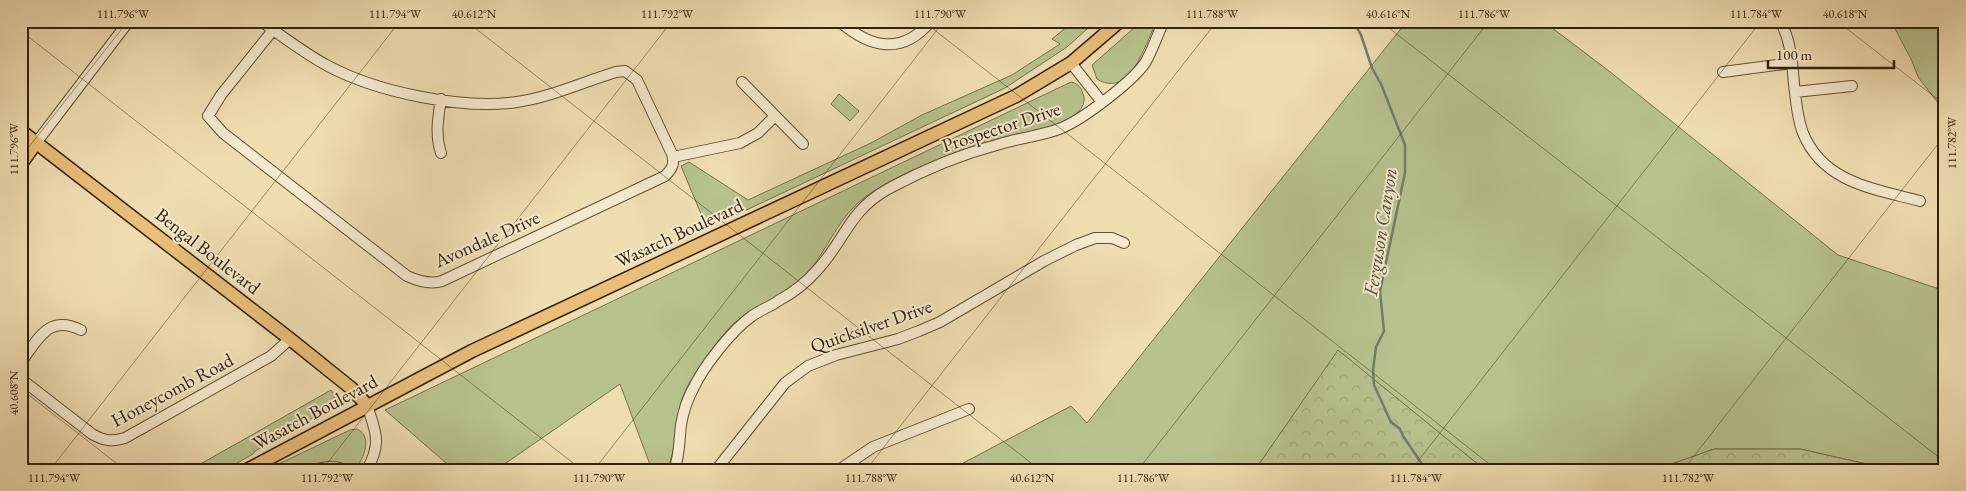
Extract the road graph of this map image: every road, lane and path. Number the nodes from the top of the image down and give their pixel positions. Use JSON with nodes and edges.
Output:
{"nodes":[{"id":1,"x":129,"y":21,"type":"edge"},
{"id":2,"x":261,"y":21,"type":"edge"},
{"id":3,"x":839,"y":21,"type":"edge"},
{"id":4,"x":931,"y":21,"type":"edge"},
{"id":5,"x":1120,"y":21,"type":"edge"},
{"id":6,"x":1164,"y":21,"type":"edge"},
{"id":7,"x":1780,"y":21,"type":"edge"},
{"id":8,"x":273,"y":30,"type":"junction"},
{"id":9,"x":1071,"y":62,"type":"junction"},
{"id":10,"x":1792,"y":64,"type":"junction"},
{"id":11,"x":1723,"y":72,"type":"dead end"},
{"id":12,"x":742,"y":82,"type":"dead end"},
{"id":13,"x":1852,"y":86,"type":"dead end"},
{"id":14,"x":1795,"y":92,"type":"junction"},
{"id":15,"x":441,"y":99,"type":"junction"},
{"id":16,"x":1102,"y":101,"type":"junction"},
{"id":17,"x":775,"y":116,"type":"junction"},
{"id":18,"x":21,"y":131,"type":"edge"},
{"id":19,"x":36,"y":142,"type":"junction"},
{"id":20,"x":803,"y":144,"type":"dead end"},
{"id":21,"x":441,"y":153,"type":"dead end"},
{"id":22,"x":673,"y":162,"type":"junction"},
{"id":23,"x":21,"y":164,"type":"edge"},
{"id":24,"x":1920,"y":201,"type":"dead end"},
{"id":25,"x":1124,"y":243,"type":"dead end"},
{"id":26,"x":82,"y":330,"type":"dead end"},
{"id":27,"x":290,"y":339,"type":"junction"},
{"id":28,"x":21,"y":362,"type":"edge"},
{"id":29,"x":21,"y":379,"type":"edge"},
{"id":30,"x":367,"y":405,"type":"junction"},
{"id":31,"x":969,"y":409,"type":"dead end"},
{"id":32,"x":677,"y":469,"type":"edge"},
{"id":33,"x":247,"y":470,"type":"edge"},
{"id":34,"x":315,"y":470,"type":"edge"},
{"id":35,"x":346,"y":470,"type":"edge"},
{"id":36,"x":367,"y":470,"type":"edge"},
{"id":37,"x":716,"y":470,"type":"edge"},
{"id":38,"x":838,"y":470,"type":"edge"}],
"edges":[{"from":1,"to":19,"type":"street"},
{"from":2,"to":8,"type":"street"},
{"from":3,"to":4,"type":"street"},
{"from":5,"to":9,"type":"main road","name":"Wasatch Boulevard"},
{"from":6,"to":16,"type":"street","name":"Prospector Drive"},
{"from":7,"to":10,"type":"street"},
{"from":8,"to":15,"type":"street"},
{"from":8,"to":22,"type":"street","name":"Avondale Drive"},
{"from":9,"to":16,"type":"street"},
{"from":9,"to":30,"type":"main road","name":"Wasatch Boulevard"},
{"from":10,"to":11,"type":"street"},
{"from":10,"to":14,"type":"street"},
{"from":12,"to":17,"type":"street"},
{"from":13,"to":14,"type":"street"},
{"from":14,"to":24,"type":"street"},
{"from":15,"to":21,"type":"street"},
{"from":15,"to":22,"type":"street"},
{"from":16,"to":32,"type":"street","name":"Prospector Drive"},
{"from":17,"to":20,"type":"street"},
{"from":17,"to":22,"type":"street"},
{"from":18,"to":19,"type":"main road","name":"Bengal Boulevard"},
{"from":19,"to":23,"type":"main road"},
{"from":19,"to":27,"type":"main road","name":"Bengal Boulevard"},
{"from":25,"to":37,"type":"street","name":"Quicksilver Drive"},
{"from":26,"to":28,"type":"street"},
{"from":27,"to":29,"type":"street","name":"Honeycomb Road"},
{"from":27,"to":30,"type":"main road","name":"Bengal Boulevard"},
{"from":30,"to":33,"type":"main road","name":"Wasatch Boulevard"},
{"from":30,"to":36,"type":"street"},
{"from":31,"to":38,"type":"street"},
{"from":34,"to":35,"type":"street"}]}
